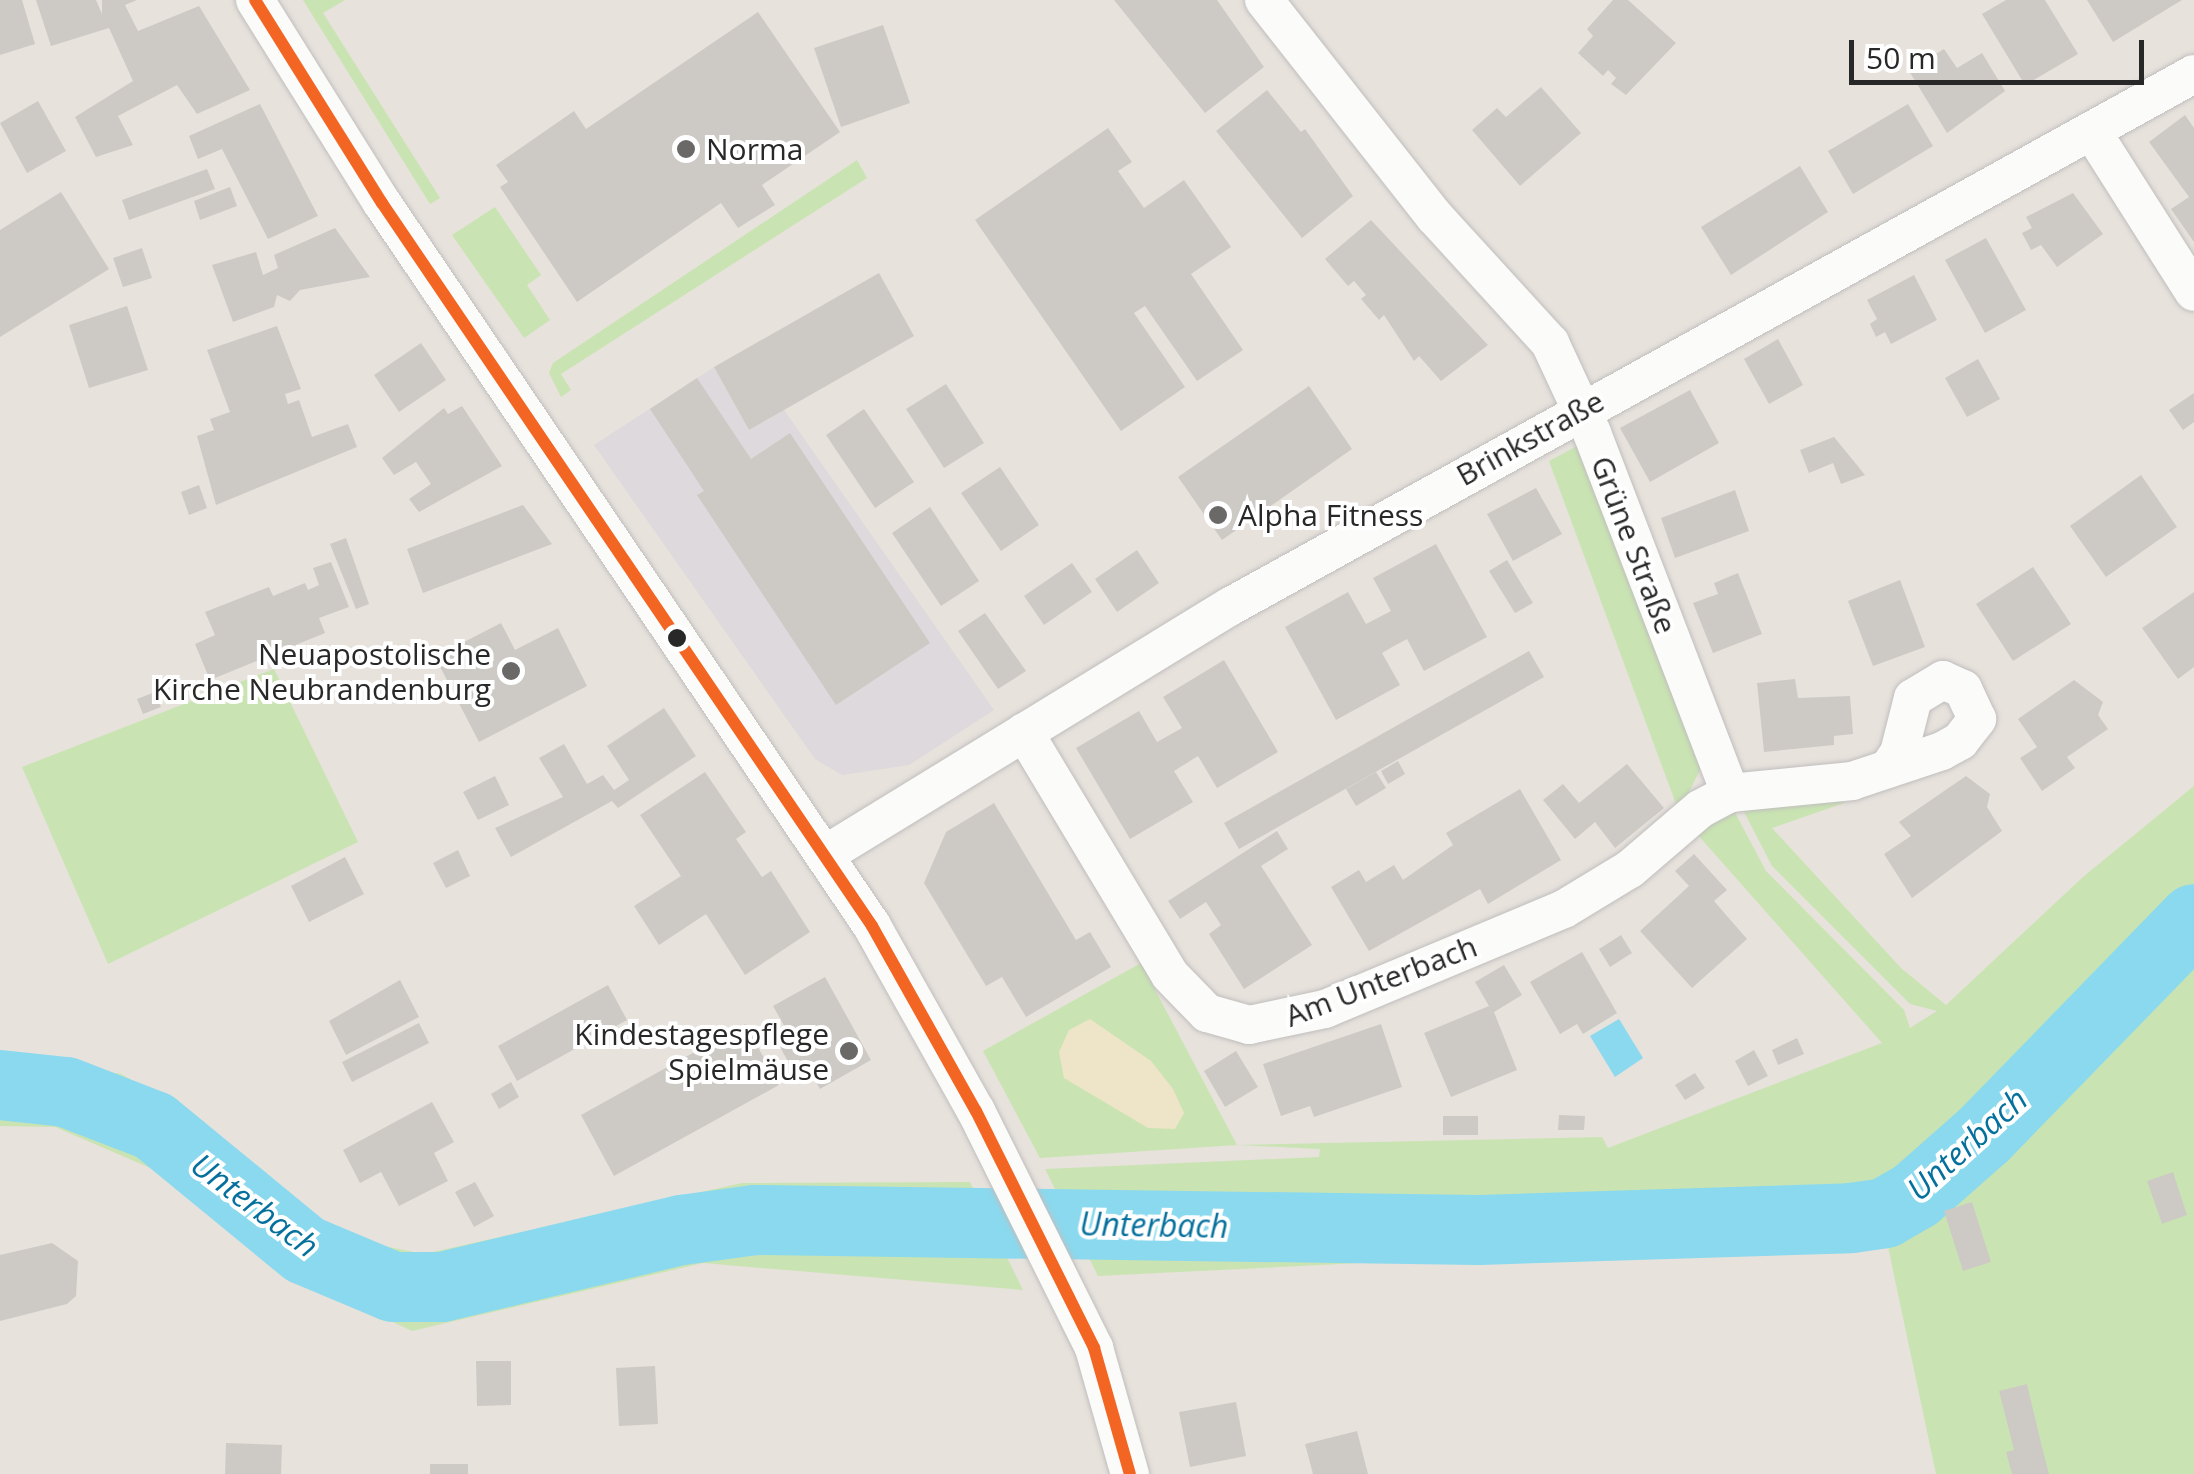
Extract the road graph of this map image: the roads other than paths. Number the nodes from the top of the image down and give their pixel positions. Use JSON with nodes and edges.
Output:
{"nodes":[{"id":1,"x":256,"y":0,"type":"edge"},
{"id":2,"x":1264,"y":0,"type":"edge"},
{"id":3,"x":2194,"y":74,"type":"edge"},
{"id":4,"x":2093,"y":133,"type":"junction"},
{"id":5,"x":2194,"y":292,"type":"edge"},
{"id":6,"x":1582,"y":409,"type":"junction"},
{"id":7,"x":1024,"y":732,"type":"junction"},
{"id":8,"x":1888,"y":770,"type":"dead end"},
{"id":9,"x":1730,"y":793,"type":"junction"},
{"id":10,"x":826,"y":854,"type":"junction"},
{"id":11,"x":1130,"y":1474,"type":"edge"}],
"edges":[{"from":1,"to":10,"type":"street"},
{"from":2,"to":6,"type":"street","name":"Grüne Straße"},
{"from":3,"to":4,"type":"street","name":"Brinkstraße"},
{"from":4,"to":5,"type":"street"},
{"from":4,"to":6,"type":"street","name":"Brinkstraße"},
{"from":6,"to":7,"type":"street","name":"Brinkstraße"},
{"from":6,"to":9,"type":"street","name":"Grüne Straße"},
{"from":7,"to":9,"type":"street","name":"Am Unterbach"},
{"from":7,"to":10,"type":"street","name":"Brinkstraße"},
{"from":8,"to":9,"type":"street"},
{"from":10,"to":11,"type":"street"}]}
